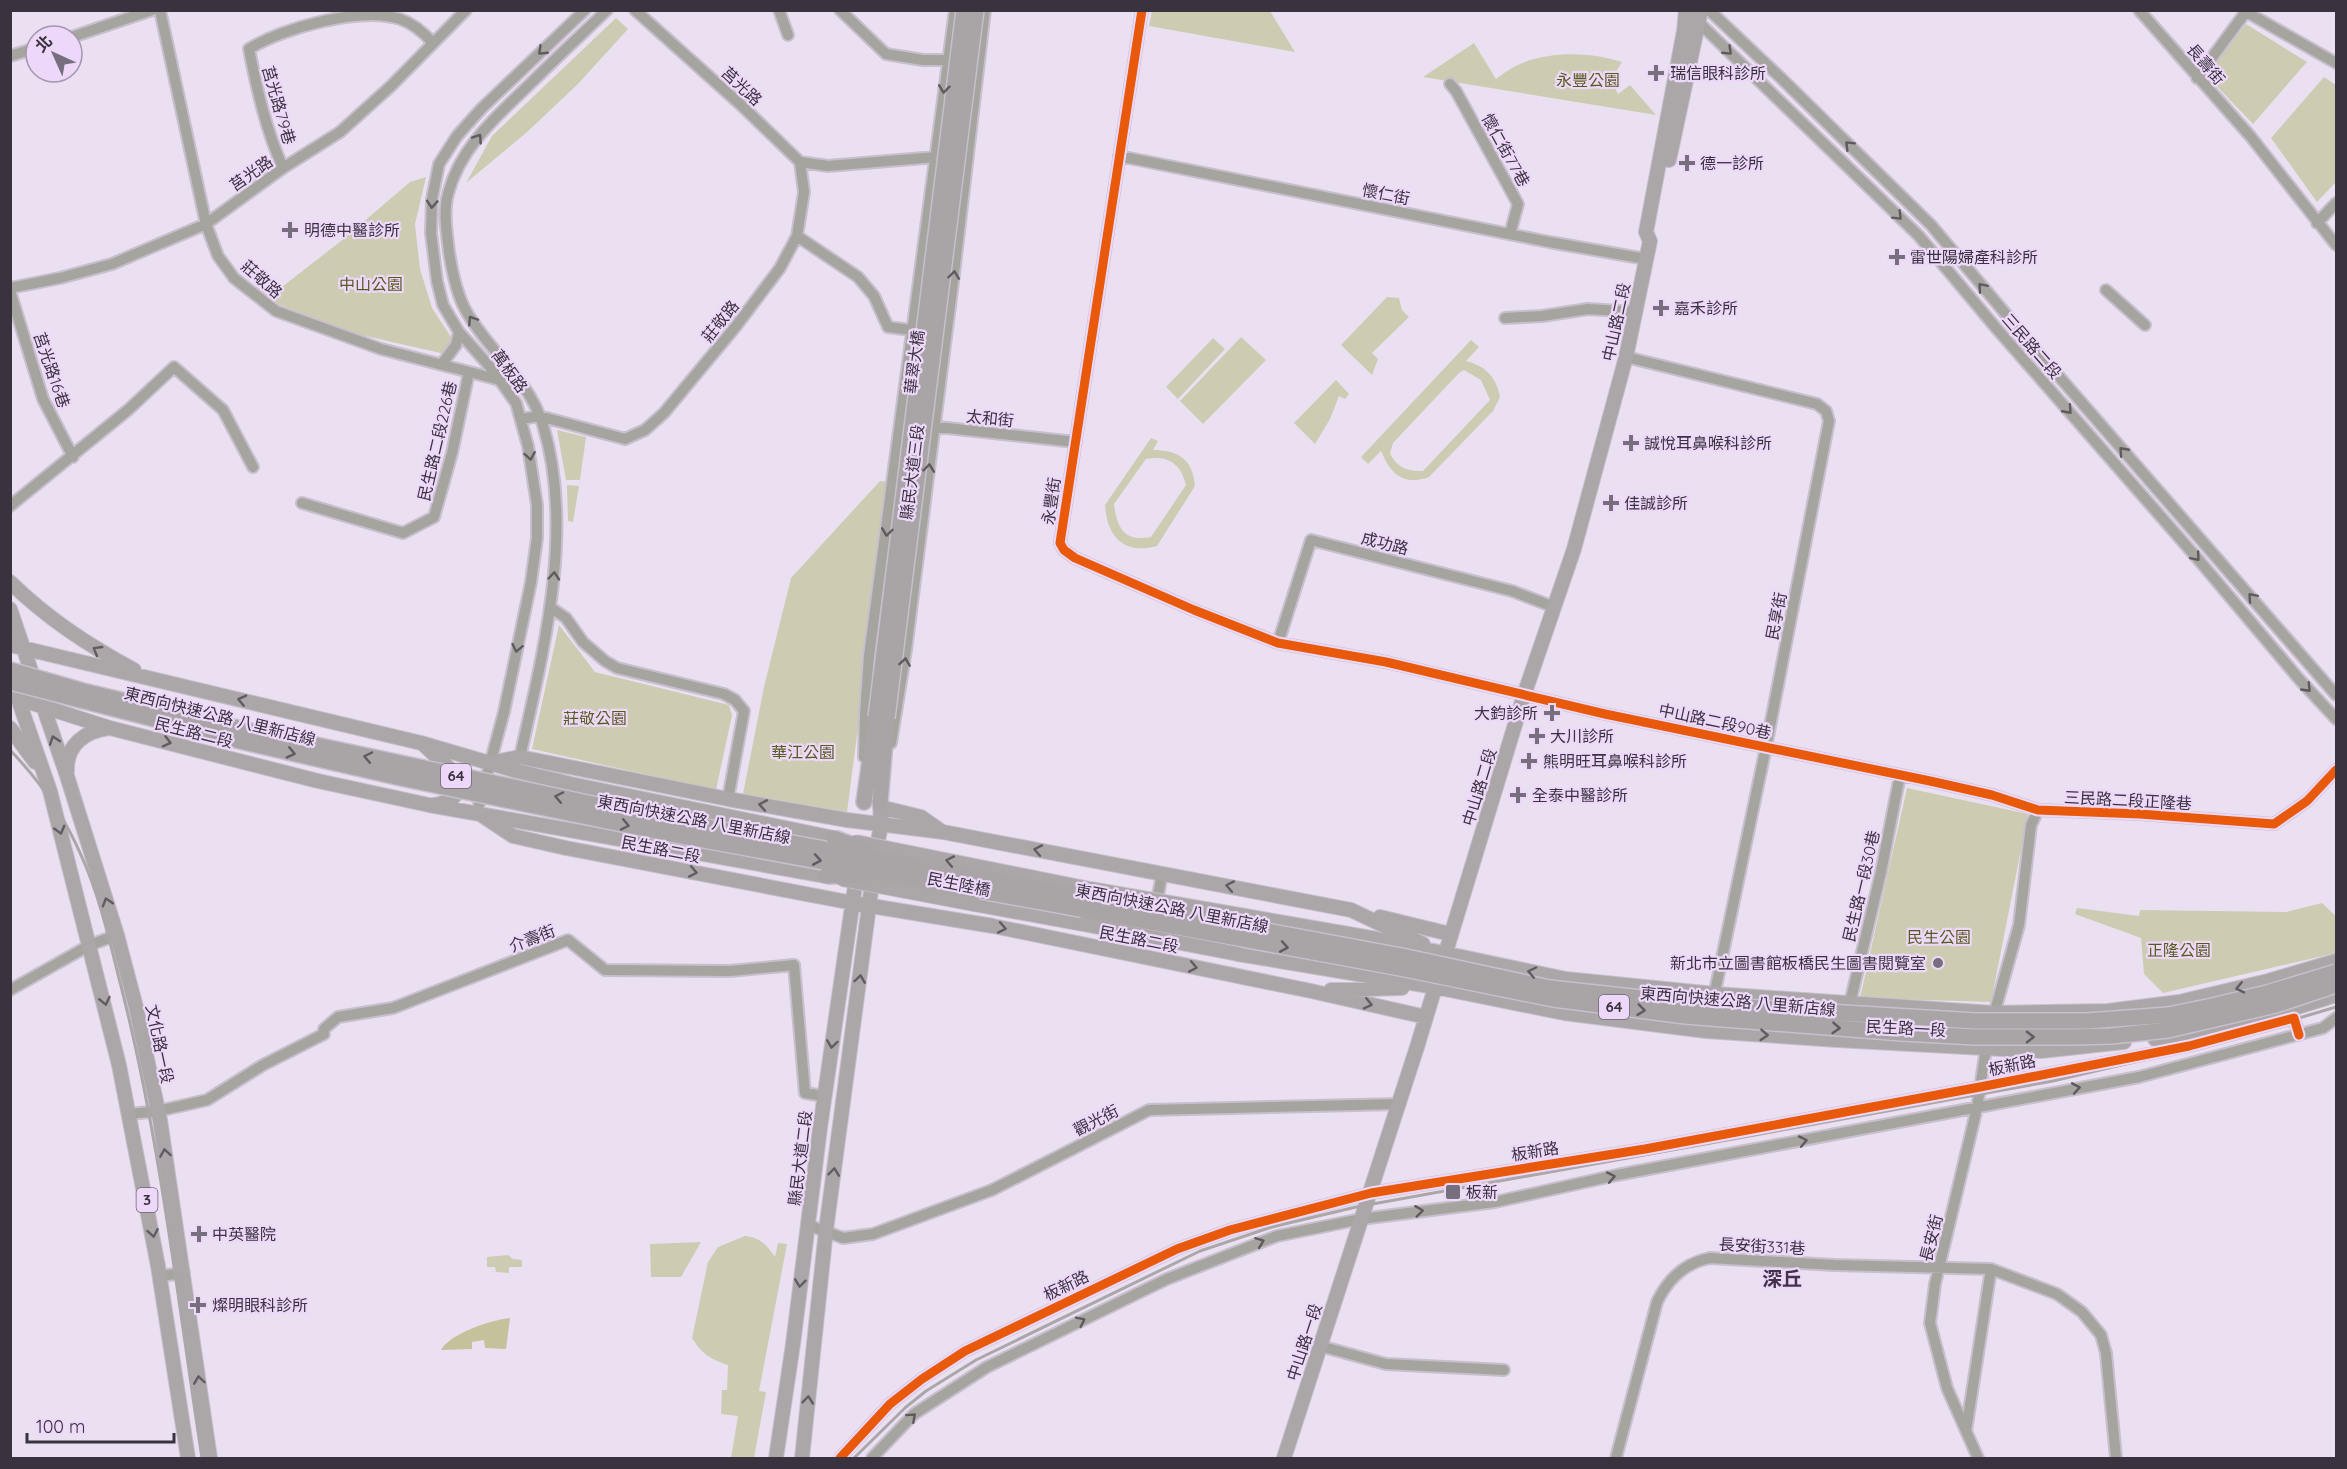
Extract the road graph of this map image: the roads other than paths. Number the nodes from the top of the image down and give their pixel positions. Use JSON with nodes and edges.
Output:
{"nodes":[{"id":1,"x":152,"y":10,"type":"edge"},
{"id":2,"x":160,"y":10,"type":"edge"},
{"id":3,"x":466,"y":10,"type":"edge"},
{"id":4,"x":585,"y":10,"type":"edge"},
{"id":5,"x":607,"y":10,"type":"edge"},
{"id":6,"x":635,"y":10,"type":"edge"},
{"id":7,"x":779,"y":10,"type":"edge"},
{"id":8,"x":840,"y":10,"type":"edge"},
{"id":9,"x":955,"y":10,"type":"edge"},
{"id":10,"x":964,"y":10,"type":"edge"},
{"id":11,"x":976,"y":10,"type":"edge"},
{"id":12,"x":985,"y":10,"type":"edge"},
{"id":13,"x":1142,"y":10,"type":"edge"},
{"id":14,"x":1709,"y":10,"type":"edge"},
{"id":15,"x":2139,"y":10,"type":"edge"},
{"id":16,"x":1686,"y":11,"type":"edge"},
{"id":17,"x":2244,"y":12,"type":"edge"},
{"id":18,"x":1699,"y":16,"type":"edge"},
{"id":19,"x":84,"y":33,"type":"edge"},
{"id":20,"x":788,"y":35,"type":"dead end"},
{"id":21,"x":433,"y":43,"type":"junction"},
{"id":22,"x":947,"y":60,"type":"junction"},
{"id":23,"x":2337,"y":63,"type":"edge"},
{"id":24,"x":2197,"y":78,"type":"junction"},
{"id":25,"x":1450,"y":84,"type":"dead end"},
{"id":26,"x":1119,"y":156,"type":"junction"},
{"id":27,"x":936,"y":157,"type":"junction"},
{"id":28,"x":800,"y":162,"type":"junction"},
{"id":29,"x":284,"y":168,"type":"junction"},
{"id":30,"x":2337,"y":203,"type":"edge"},
{"id":31,"x":2317,"y":223,"type":"junction"},
{"id":32,"x":206,"y":224,"type":"junction"},
{"id":33,"x":1510,"y":234,"type":"junction"},
{"id":34,"x":797,"y":236,"type":"junction"},
{"id":35,"x":1650,"y":241,"type":"junction"},
{"id":36,"x":2337,"y":245,"type":"edge"},
{"id":37,"x":1646,"y":260,"type":"junction"},
{"id":38,"x":10,"y":289,"type":"edge"},
{"id":39,"x":2106,"y":290,"type":"dead end"},
{"id":40,"x":1636,"y":312,"type":"junction"},
{"id":41,"x":1505,"y":318,"type":"dead end"},
{"id":42,"x":2145,"y":325,"type":"dead end"},
{"id":43,"x":913,"y":331,"type":"junction"},
{"id":44,"x":459,"y":332,"type":"junction"},
{"id":45,"x":946,"y":333,"type":"junction"},
{"id":46,"x":1626,"y":357,"type":"junction"},
{"id":47,"x":442,"y":364,"type":"junction"},
{"id":48,"x":469,"y":372,"type":"junction"},
{"id":49,"x":500,"y":380,"type":"junction"},
{"id":50,"x":539,"y":416,"type":"junction"},
{"id":51,"x":520,"y":419,"type":"junction"},
{"id":52,"x":902,"y":423,"type":"junction"},
{"id":53,"x":935,"y":427,"type":"junction"},
{"id":54,"x":1075,"y":442,"type":"junction"},
{"id":55,"x":73,"y":457,"type":"junction"},
{"id":56,"x":253,"y":467,"type":"dead end"},
{"id":57,"x":302,"y":503,"type":"dead end"},
{"id":58,"x":10,"y":506,"type":"edge"},
{"id":59,"x":10,"y":582,"type":"edge"},
{"id":60,"x":550,"y":607,"type":"junction"},
{"id":61,"x":1554,"y":607,"type":"junction"},
{"id":62,"x":10,"y":609,"type":"edge"},
{"id":63,"x":1278,"y":643,"type":"junction"},
{"id":64,"x":10,"y":645,"type":"edge"},
{"id":65,"x":25,"y":648,"type":"junction"},
{"id":66,"x":10,"y":670,"type":"edge"},
{"id":67,"x":10,"y":676,"type":"edge"},
{"id":68,"x":149,"y":678,"type":"junction"},
{"id":69,"x":10,"y":682,"type":"edge"},
{"id":70,"x":1524,"y":695,"type":"junction"},
{"id":71,"x":2337,"y":695,"type":"edge"},
{"id":72,"x":14,"y":697,"type":"edge"},
{"id":73,"x":42,"y":704,"type":"junction"},
{"id":74,"x":881,"y":718,"type":"junction"},
{"id":75,"x":2337,"y":719,"type":"edge"},
{"id":76,"x":10,"y":728,"type":"edge"},
{"id":77,"x":110,"y":728,"type":"junction"},
{"id":78,"x":421,"y":743,"type":"junction"},
{"id":79,"x":1766,"y":747,"type":"junction"},
{"id":80,"x":490,"y":763,"type":"junction"},
{"id":81,"x":518,"y":764,"type":"junction"},
{"id":82,"x":2337,"y":770,"type":"edge"},
{"id":83,"x":44,"y":774,"type":"junction"},
{"id":84,"x":1900,"y":775,"type":"junction"},
{"id":85,"x":67,"y":776,"type":"junction"},
{"id":86,"x":728,"y":799,"type":"junction"},
{"id":87,"x":864,"y":802,"type":"junction"},
{"id":88,"x":429,"y":805,"type":"junction"},
{"id":89,"x":880,"y":805,"type":"junction"},
{"id":90,"x":2038,"y":810,"type":"junction"},
{"id":91,"x":477,"y":812,"type":"junction"},
{"id":92,"x":862,"y":822,"type":"junction"},
{"id":93,"x":881,"y":825,"type":"junction"},
{"id":94,"x":943,"y":832,"type":"junction"},
{"id":95,"x":834,"y":838,"type":"junction"},
{"id":96,"x":859,"y":863,"type":"joint"},
{"id":97,"x":901,"y":869,"type":"junction"},
{"id":98,"x":1162,"y":874,"type":"junction"},
{"id":99,"x":826,"y":876,"type":"junction"},
{"id":100,"x":853,"y":903,"type":"junction"},
{"id":101,"x":870,"y":906,"type":"junction"},
{"id":102,"x":1351,"y":910,"type":"junction"},
{"id":103,"x":1450,"y":934,"type":"junction"},
{"id":104,"x":117,"y":935,"type":"junction"},
{"id":105,"x":90,"y":945,"type":"junction"},
{"id":106,"x":1444,"y":954,"type":"junction"},
{"id":107,"x":1146,"y":957,"type":"junction"},
{"id":108,"x":2337,"y":961,"type":"edge"},
{"id":109,"x":2337,"y":972,"type":"edge"},
{"id":110,"x":2337,"y":985,"type":"edge"},
{"id":111,"x":1435,"y":987,"type":"junction"},
{"id":112,"x":10,"y":990,"type":"edge"},
{"id":113,"x":1311,"y":991,"type":"junction"},
{"id":114,"x":1715,"y":994,"type":"junction"},
{"id":115,"x":2337,"y":994,"type":"edge"},
{"id":116,"x":2179,"y":1002,"type":"junction"},
{"id":117,"x":1850,"y":1004,"type":"junction"},
{"id":118,"x":2276,"y":1005,"type":"junction"},
{"id":119,"x":1994,"y":1013,"type":"junction"},
{"id":120,"x":1426,"y":1017,"type":"junction"},
{"id":121,"x":2337,"y":1018,"type":"edge"},
{"id":122,"x":1706,"y":1031,"type":"junction"},
{"id":123,"x":2299,"y":1035,"type":"junction"},
{"id":124,"x":2188,"y":1040,"type":"junction"},
{"id":125,"x":1986,"y":1049,"type":"junction"},
{"id":126,"x":2192,"y":1064,"type":"junction"},
{"id":127,"x":1980,"y":1087,"type":"junction"},
{"id":128,"x":824,"y":1096,"type":"junction"},
{"id":129,"x":1398,"y":1104,"type":"junction"},
{"id":130,"x":1977,"y":1108,"type":"junction"},
{"id":131,"x":158,"y":1111,"type":"junction"},
{"id":132,"x":130,"y":1114,"type":"junction"},
{"id":133,"x":1371,"y":1193,"type":"junction"},
{"id":134,"x":1361,"y":1219,"type":"junction"},
{"id":135,"x":808,"y":1225,"type":"junction"},
{"id":136,"x":826,"y":1230,"type":"junction"},
{"id":137,"x":1356,"y":1235,"type":"joint"},
{"id":138,"x":1939,"y":1269,"type":"junction"},
{"id":139,"x":1991,"y":1269,"type":"junction"},
{"id":140,"x":184,"y":1273,"type":"junction"},
{"id":141,"x":160,"y":1276,"type":"junction"},
{"id":142,"x":1320,"y":1346,"type":"junction"},
{"id":143,"x":1504,"y":1370,"type":"dead end"},
{"id":144,"x":1965,"y":1432,"type":"junction"},
{"id":145,"x":188,"y":1458,"type":"edge"},
{"id":146,"x":210,"y":1458,"type":"edge"},
{"id":147,"x":776,"y":1458,"type":"edge"},
{"id":148,"x":802,"y":1458,"type":"edge"},
{"id":149,"x":840,"y":1458,"type":"edge"},
{"id":150,"x":872,"y":1458,"type":"edge"},
{"id":151,"x":1284,"y":1458,"type":"edge"},
{"id":152,"x":1616,"y":1458,"type":"edge"},
{"id":153,"x":1978,"y":1458,"type":"edge"},
{"id":154,"x":2116,"y":1458,"type":"edge"}],
"edges":[{"from":1,"to":19,"type":"street"},
{"from":2,"to":32,"type":"street","name":"莊敬路"},
{"from":3,"to":21,"type":"street","name":"莒光路"},
{"from":4,"to":44,"type":"street","name":"萬板路","one_way":true},
{"from":50,"to":5,"type":"street","name":"萬板路","one_way":true},
{"from":6,"to":28,"type":"street","name":"莒光路"},
{"from":7,"to":20,"type":"street"},
{"from":8,"to":22,"type":"street"},
{"from":9,"to":22,"type":"street","name":"縣民大道三段"},
{"from":10,"to":74,"type":"highway","name":"華翠大橋","bridge":true},
{"from":11,"to":74,"type":"highway","name":"華翠大橋","bridge":true},
{"from":45,"to":12,"type":"street","name":"縣民大道三段","one_way":true},
{"from":13,"to":26,"type":"street","name":"永豐街"},
{"from":71,"to":14,"type":"street","name":"三民路二段","one_way":true},
{"from":15,"to":24,"type":"street","name":"長壽街"},
{"from":16,"to":18,"type":"street","name":"三民路二段"},
{"from":16,"to":35,"type":"main road","name":"中山路二段"},
{"from":17,"to":23,"type":"street"},
{"from":17,"to":24,"type":"street"},
{"from":18,"to":35,"type":"main road","name":"中山路二段"},
{"from":18,"to":75,"type":"street","name":"三民路二段","one_way":true},
{"from":21,"to":29,"type":"street","name":"莒光路"},
{"from":21,"to":29,"type":"street","name":"莒光路79巷"},
{"from":22,"to":27,"type":"street","name":"縣民大道三段","one_way":true},
{"from":24,"to":31,"type":"street","name":"長壽街"},
{"from":25,"to":33,"type":"street","name":"懷仁街77巷"},
{"from":26,"to":33,"type":"street","name":"懷仁街"},
{"from":26,"to":54,"type":"street","name":"永豐街"},
{"from":27,"to":28,"type":"street"},
{"from":27,"to":43,"type":"street","name":"縣民大道三段"},
{"from":28,"to":34,"type":"street","name":"莊敬路"},
{"from":29,"to":32,"type":"street","name":"莒光路"},
{"from":30,"to":31,"type":"street"},
{"from":31,"to":36,"type":"street","name":"長壽街"},
{"from":32,"to":38,"type":"street","name":"莒光路"},
{"from":32,"to":47,"type":"street","name":"莊敬路"},
{"from":33,"to":37,"type":"street","name":"懷仁街"},
{"from":34,"to":43,"type":"street"},
{"from":34,"to":50,"type":"street","name":"莊敬路"},
{"from":35,"to":37,"type":"main road","name":"中山路二段"},
{"from":37,"to":40,"type":"main road","name":"中山路二段"},
{"from":38,"to":55,"type":"street","name":"莒光路16巷"},
{"from":39,"to":42,"type":"street"},
{"from":40,"to":41,"type":"street"},
{"from":40,"to":46,"type":"main road","name":"中山路二段"},
{"from":43,"to":45,"type":"street"},
{"from":43,"to":52,"type":"street","name":"縣民大道三段"},
{"from":44,"to":47,"type":"street"},
{"from":44,"to":49,"type":"street","name":"萬板路"},
{"from":45,"to":53,"type":"street","name":"縣民大道三段"},
{"from":46,"to":61,"type":"main road","name":"中山路二段"},
{"from":46,"to":79,"type":"street","name":"民享街"},
{"from":47,"to":48,"type":"street","name":"莊敬路"},
{"from":48,"to":49,"type":"street","name":"莊敬路"},
{"from":48,"to":57,"type":"street","name":"民生路二段226巷"},
{"from":49,"to":51,"type":"street","name":"萬板路"},
{"from":50,"to":51,"type":"street","name":"莊敬路"},
{"from":60,"to":50,"type":"street","name":"萬板路","one_way":true},
{"from":51,"to":80,"type":"street","name":"萬板路","one_way":true},
{"from":52,"to":53,"type":"street","name":"太和街"},
{"from":52,"to":87,"type":"street","name":"縣民大道三段","one_way":true},
{"from":53,"to":54,"type":"street","name":"太和街"},
{"from":89,"to":53,"type":"street","name":"縣民大道三段","one_way":true},
{"from":54,"to":63,"type":"street","name":"永豐街"},
{"from":55,"to":56,"type":"street"},
{"from":55,"to":58,"type":"street"},
{"from":68,"to":59,"type":"main road","one_way":true},
{"from":60,"to":81,"type":"street","name":"萬板路"},
{"from":60,"to":86,"type":"street"},
{"from":61,"to":63,"type":"street","name":"成功路"},
{"from":61,"to":70,"type":"main road","name":"中山路二段"},
{"from":62,"to":65,"type":"main road","number":"3"},
{"from":63,"to":70,"type":"street","name":"永豐街"},
{"from":64,"to":65,"type":"main road"},
{"from":65,"to":68,"type":"main road"},
{"from":65,"to":73,"type":"main road","name":"文化路一段","number":"3"},
{"from":97,"to":66,"type":"highway","name":"東西向快速公路 八里新店線","number":"64","one_way":true,"bridge":true},
{"from":67,"to":72,"type":"main road","number":"3"},
{"from":78,"to":68,"type":"main road","one_way":true},
{"from":69,"to":97,"type":"highway","name":"東西向快速公路 八里新店線","number":"64","one_way":true,"bridge":true},
{"from":70,"to":79,"type":"street","name":"中山路二段90巷"},
{"from":70,"to":103,"type":"main road","name":"中山路二段"},
{"from":72,"to":73,"type":"main road","name":"民生路二段"},
{"from":72,"to":83,"type":"main road","number":"3"},
{"from":73,"to":77,"type":"main road","name":"民生路二段"},
{"from":85,"to":73,"type":"main road","name":"文化路一段","number":"3","one_way":true},
{"from":74,"to":87,"type":"highway"},
{"from":74,"to":89,"type":"highway"},
{"from":76,"to":83,"type":"main road"},
{"from":77,"to":85,"type":"main road"},
{"from":77,"to":88,"type":"main road","name":"民生路二段","one_way":true},
{"from":78,"to":80,"type":"main road"},
{"from":78,"to":88,"type":"main road"},
{"from":79,"to":84,"type":"street","name":"中山路二段90巷"},
{"from":79,"to":114,"type":"street","name":"民享街"},
{"from":80,"to":81,"type":"main road"},
{"from":80,"to":91,"type":"street","name":"萬板路"},
{"from":81,"to":86,"type":"main road"},
{"from":81,"to":95,"type":"main road","name":"民生陸橋"},
{"from":82,"to":90,"type":"street","name":"三民路二段正隆巷"},
{"from":83,"to":105,"type":"main road","number":"3","one_way":true},
{"from":84,"to":90,"type":"street","name":"三民路二段正隆巷"},
{"from":84,"to":117,"type":"street","name":"民生路一段30巷"},
{"from":104,"to":85,"type":"main road","name":"文化路一段","number":"3","one_way":true},
{"from":92,"to":86,"type":"main road","one_way":true},
{"from":87,"to":92,"type":"main road","name":"縣民大道三段"},
{"from":88,"to":91,"type":"main road","name":"民生路二段"},
{"from":89,"to":93,"type":"main road","name":"縣民大道三段"},
{"from":89,"to":94,"type":"main road"},
{"from":90,"to":119,"type":"street"},
{"from":91,"to":99,"type":"main road","name":"民生陸橋"},
{"from":91,"to":100,"type":"main road","name":"民生路二段","one_way":true},
{"from":92,"to":93,"type":"main road"},
{"from":92,"to":96,"type":"main road","name":"縣民大道三段"},
{"from":93,"to":94,"type":"main road"},
{"from":93,"to":101,"type":"main road","name":"縣民大道三段"},
{"from":98,"to":94,"type":"main road","one_way":true},
{"from":95,"to":97,"type":"highway","bridge":true},
{"from":106,"to":95,"type":"main road","name":"民生陸橋","one_way":true,"bridge":true},
{"from":96,"to":100,"type":"main road","name":"縣民大道二段"},
{"from":97,"to":99,"type":"highway","bridge":true},
{"from":97,"to":109,"type":"highway","name":"東西向快速公路 八里新店線","number":"64","bridge":true},
{"from":97,"to":118,"type":"highway","name":"東西向快速公路 八里新店線","number":"64","one_way":true,"bridge":true},
{"from":102,"to":98,"type":"main road","one_way":true},
{"from":98,"to":107,"type":"street"},
{"from":99,"to":111,"type":"main road","name":"民生陸橋","bridge":true},
{"from":100,"to":101,"type":"main road","name":"民生路二段"},
{"from":100,"to":128,"type":"main road","name":"縣民大道二段","one_way":true},
{"from":101,"to":107,"type":"main road","name":"民生路二段","one_way":true},
{"from":136,"to":101,"type":"main road","one_way":true},
{"from":102,"to":103,"type":"main road"},
{"from":102,"to":106,"type":"main road"},
{"from":103,"to":106,"type":"main road","name":"中山路二段"},
{"from":104,"to":105,"type":"street"},
{"from":104,"to":131,"type":"main road","name":"文化路一段","number":"3"},
{"from":105,"to":112,"type":"street"},
{"from":105,"to":132,"type":"main road","number":"3","one_way":true},
{"from":106,"to":111,"type":"main road","name":"中山路二段"},
{"from":114,"to":106,"type":"main road","name":"民生路一段","one_way":true},
{"from":107,"to":113,"type":"main road","name":"民生路二段","one_way":true},
{"from":108,"to":116,"type":"main road","name":"民生路一段","one_way":true},
{"from":110,"to":118,"type":"highway","name":"東西向快速公路 八里新店線","number":"64","bridge":true},
{"from":111,"to":113,"type":"main road","name":"民生路二段"},
{"from":111,"to":120,"type":"main road","name":"中山路二段"},
{"from":111,"to":122,"type":"main road","name":"民生路一段"},
{"from":113,"to":120,"type":"main road","name":"民生路二段","one_way":true},
{"from":114,"to":117,"type":"main road","name":"民生路一段"},
{"from":114,"to":122,"type":"street","name":"民享街"},
{"from":115,"to":118,"type":"highway","bridge":true},
{"from":115,"to":124,"type":"main road","name":"民生路一段"},
{"from":116,"to":119,"type":"main road","name":"民生路一段"},
{"from":116,"to":124,"type":"street"},
{"from":117,"to":119,"type":"main road","name":"民生路一段"},
{"from":119,"to":125,"type":"street","name":"長安街"},
{"from":120,"to":129,"type":"main road","name":"中山路二段"},
{"from":121,"to":123,"type":"street"},
{"from":122,"to":125,"type":"main road","name":"民生路一段","one_way":true},
{"from":123,"to":124,"type":"street","name":"板新路"},
{"from":123,"to":126,"type":"street"},
{"from":124,"to":125,"type":"main road","name":"民生路一段"},
{"from":124,"to":126,"type":"street"},
{"from":124,"to":127,"type":"street","name":"板新路"},
{"from":125,"to":127,"type":"street","name":"長安街"},
{"from":130,"to":126,"type":"street","one_way":true},
{"from":127,"to":130,"type":"street","name":"長安街"},
{"from":127,"to":133,"type":"street","name":"板新路"},
{"from":128,"to":131,"type":"street","name":"介壽街"},
{"from":128,"to":135,"type":"main road","name":"縣民大道二段"},
{"from":129,"to":133,"type":"main road","name":"中山路二段"},
{"from":129,"to":136,"type":"street","name":"觀光街"},
{"from":134,"to":130,"type":"street","one_way":true},
{"from":130,"to":138,"type":"street","name":"長安街"},
{"from":131,"to":132,"type":"street"},
{"from":140,"to":131,"type":"main road","name":"文化路一段","number":"3","one_way":true},
{"from":132,"to":141,"type":"main road","number":"3","one_way":true},
{"from":133,"to":134,"type":"main road","name":"中山路二段"},
{"from":133,"to":149,"type":"street","name":"板新路"},
{"from":134,"to":137,"type":"main road","name":"中山路二段"},
{"from":150,"to":134,"type":"street","one_way":true},
{"from":135,"to":136,"type":"street","name":"觀光街"},
{"from":135,"to":147,"type":"main road","name":"縣民大道二段","one_way":true},
{"from":148,"to":136,"type":"main road","one_way":true},
{"from":137,"to":142,"type":"main road","name":"中山路一段"},
{"from":138,"to":139,"type":"street","name":"長安街331巷"},
{"from":138,"to":144,"type":"street","name":"長安街"},
{"from":138,"to":152,"type":"street","name":"長安街331巷"},
{"from":139,"to":144,"type":"street"},
{"from":139,"to":154,"type":"street"},
{"from":140,"to":141,"type":"street"},
{"from":146,"to":140,"type":"main road","name":"文化路一段","number":"3","one_way":true},
{"from":141,"to":145,"type":"main road","number":"3"},
{"from":142,"to":143,"type":"street"},
{"from":142,"to":151,"type":"main road","name":"中山路一段"},
{"from":144,"to":153,"type":"street","name":"長安街"}]}
